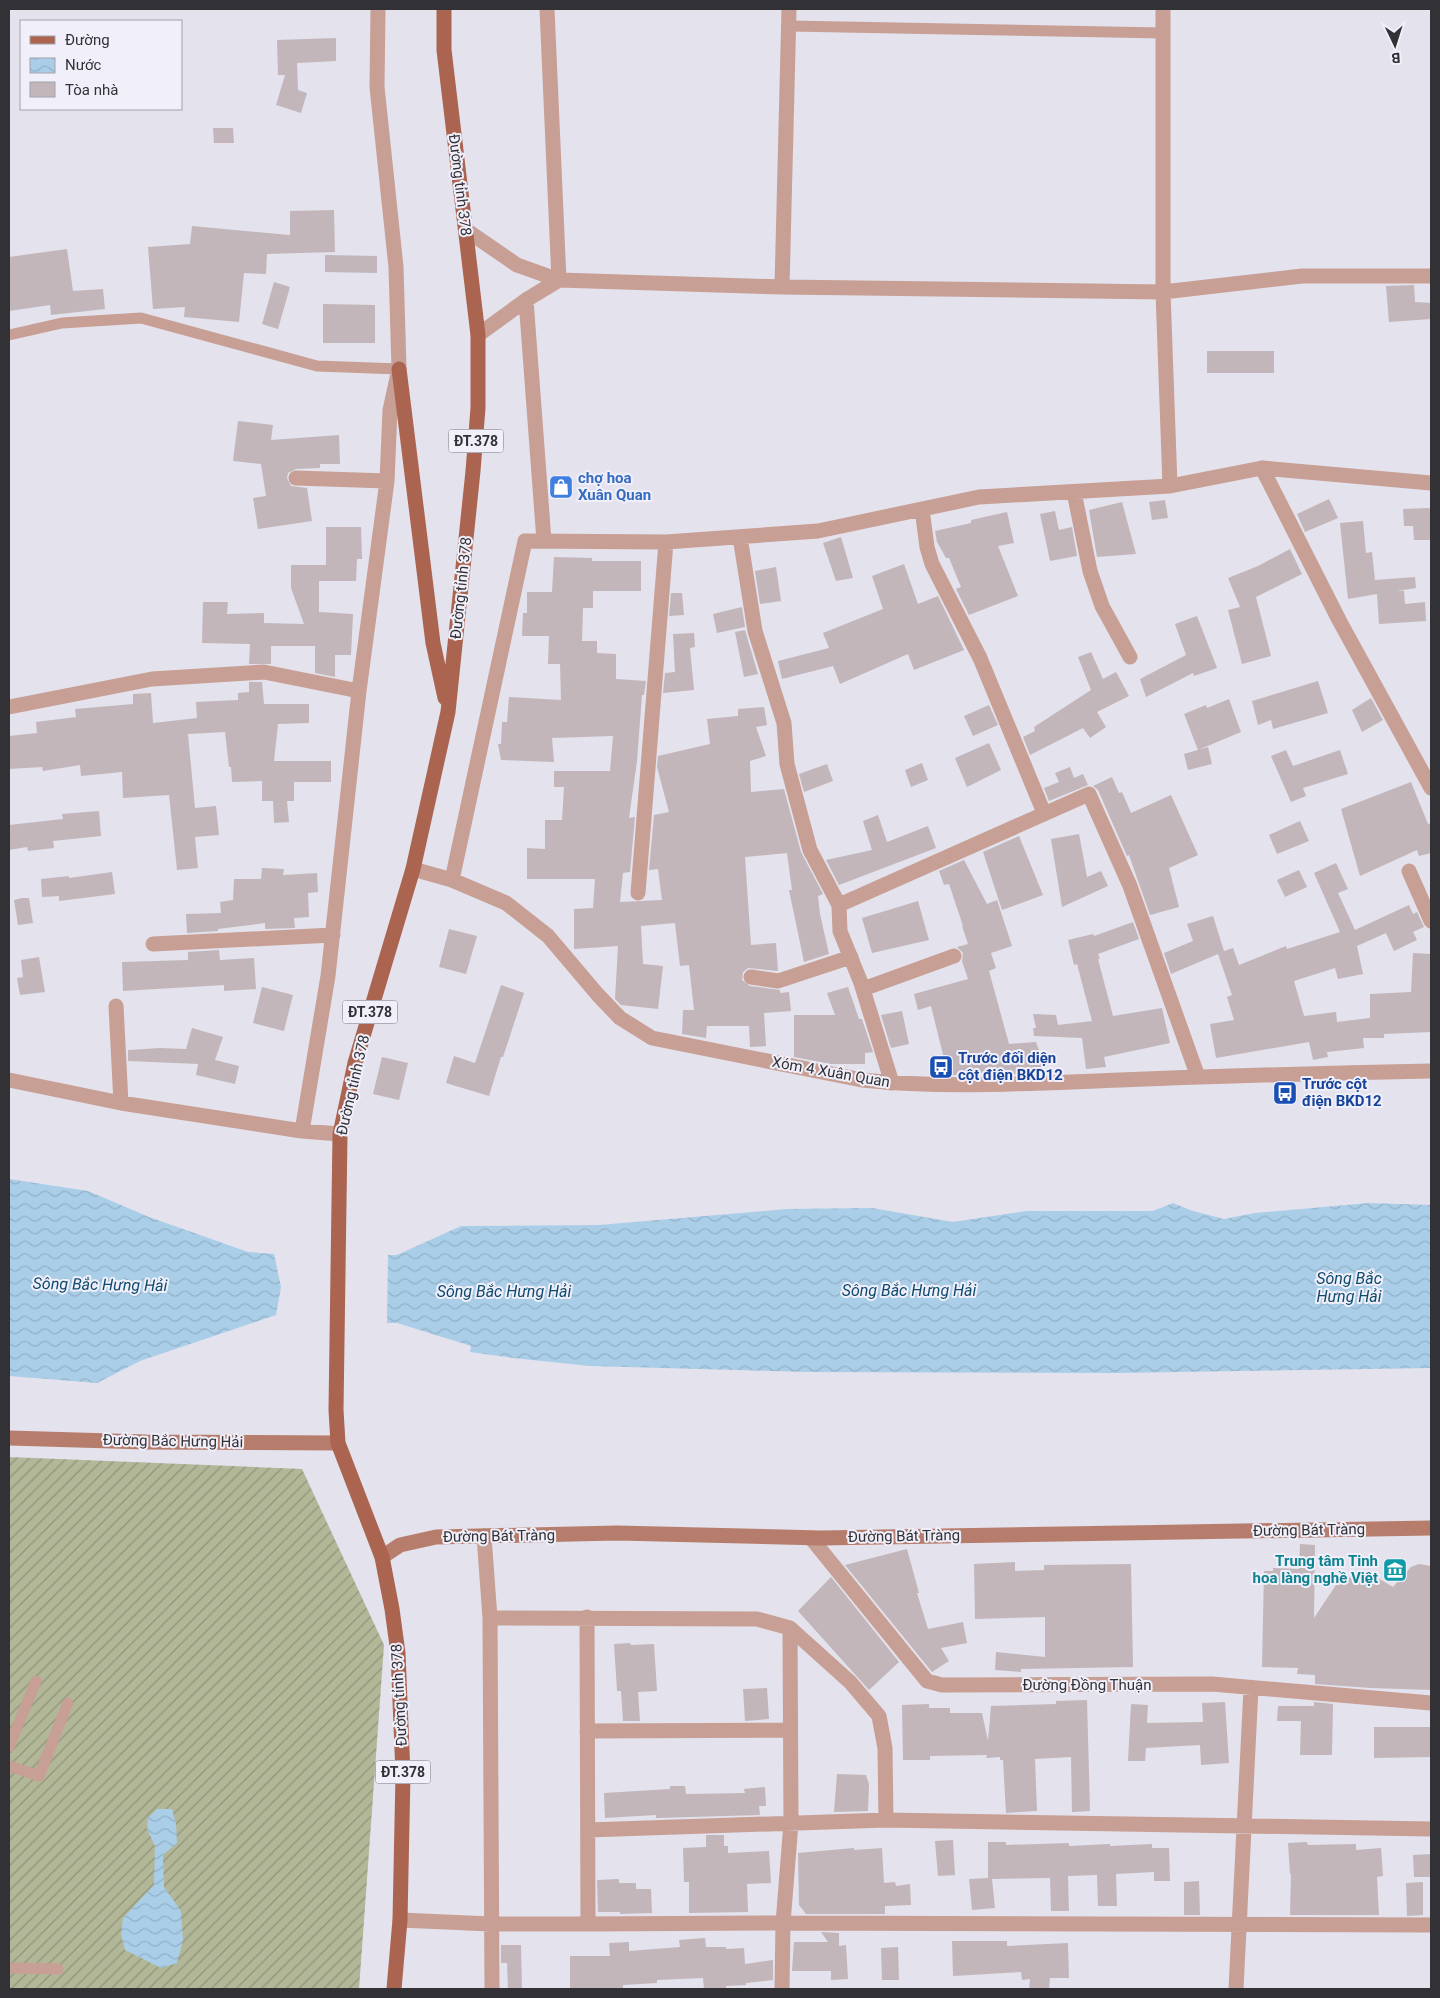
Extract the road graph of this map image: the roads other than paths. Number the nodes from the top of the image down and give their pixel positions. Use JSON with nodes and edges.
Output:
{"nodes":[{"id":1,"x":378,"y":9,"type":"edge"},
{"id":2,"x":444,"y":9,"type":"edge"},
{"id":3,"x":547,"y":9,"type":"edge"},
{"id":4,"x":789,"y":9,"type":"edge"},
{"id":5,"x":1163,"y":9,"type":"edge"},
{"id":6,"x":789,"y":26,"type":"junction"},
{"id":7,"x":1163,"y":34,"type":"junction"},
{"id":8,"x":466,"y":230,"type":"junction"},
{"id":9,"x":1431,"y":276,"type":"edge"},
{"id":10,"x":559,"y":280,"type":"junction"},
{"id":11,"x":782,"y":287,"type":"junction"},
{"id":12,"x":1163,"y":292,"type":"junction"},
{"id":13,"x":526,"y":300,"type":"junction"},
{"id":14,"x":9,"y":335,"type":"edge"},
{"id":15,"x":478,"y":335,"type":"junction"},
{"id":16,"x":399,"y":369,"type":"junction"},
{"id":17,"x":1262,"y":468,"type":"junction"},
{"id":18,"x":296,"y":478,"type":"dead end"},
{"id":19,"x":387,"y":481,"type":"junction"},
{"id":20,"x":1431,"y":483,"type":"edge"},
{"id":21,"x":1170,"y":486,"type":"junction"},
{"id":22,"x":1074,"y":492,"type":"junction"},
{"id":23,"x":922,"y":509,"type":"junction"},
{"id":24,"x":740,"y":537,"type":"junction"},
{"id":25,"x":544,"y":541,"type":"junction"},
{"id":26,"x":666,"y":542,"type":"junction"},
{"id":27,"x":1130,"y":657,"type":"dead end"},
{"id":28,"x":359,"y":691,"type":"junction"},
{"id":29,"x":9,"y":707,"type":"edge"},
{"id":30,"x":448,"y":712,"type":"junction"},
{"id":31,"x":1431,"y":788,"type":"edge"},
{"id":32,"x":1044,"y":814,"type":"junction"},
{"id":33,"x":413,"y":869,"type":"junction"},
{"id":34,"x":1409,"y":871,"type":"dead end"},
{"id":35,"x":452,"y":880,"type":"junction"},
{"id":36,"x":638,"y":893,"type":"dead end"},
{"id":37,"x":839,"y":905,"type":"junction"},
{"id":38,"x":1431,"y":920,"type":"edge"},
{"id":39,"x":333,"y":935,"type":"junction"},
{"id":40,"x":153,"y":944,"type":"dead end"},
{"id":41,"x":954,"y":956,"type":"dead end"},
{"id":42,"x":851,"y":957,"type":"junction"},
{"id":43,"x":751,"y":977,"type":"dead end"},
{"id":44,"x":863,"y":989,"type":"junction"},
{"id":45,"x":116,"y":1006,"type":"dead end"},
{"id":46,"x":1431,"y":1071,"type":"edge"},
{"id":47,"x":1198,"y":1077,"type":"junction"},
{"id":48,"x":9,"y":1080,"type":"edge"},
{"id":49,"x":892,"y":1083,"type":"junction"},
{"id":50,"x":121,"y":1103,"type":"junction"},
{"id":51,"x":302,"y":1131,"type":"junction"},
{"id":52,"x":340,"y":1134,"type":"junction"},
{"id":53,"x":9,"y":1438,"type":"edge"},
{"id":54,"x":338,"y":1443,"type":"junction"},
{"id":55,"x":1431,"y":1528,"type":"edge"},
{"id":56,"x":484,"y":1536,"type":"junction"},
{"id":57,"x":811,"y":1538,"type":"junction"},
{"id":58,"x":382,"y":1557,"type":"junction"},
{"id":59,"x":587,"y":1617,"type":"junction"},
{"id":60,"x":490,"y":1618,"type":"junction"},
{"id":61,"x":790,"y":1628,"type":"junction"},
{"id":62,"x":36,"y":1681,"type":"dead end"},
{"id":63,"x":1252,"y":1688,"type":"junction"},
{"id":64,"x":68,"y":1703,"type":"dead end"},
{"id":65,"x":1431,"y":1703,"type":"edge"},
{"id":66,"x":790,"y":1730,"type":"junction"},
{"id":67,"x":587,"y":1731,"type":"junction"},
{"id":68,"x":9,"y":1747,"type":"edge"},
{"id":69,"x":9,"y":1766,"type":"edge"},
{"id":70,"x":886,"y":1820,"type":"junction"},
{"id":71,"x":791,"y":1822,"type":"junction"},
{"id":72,"x":1243,"y":1825,"type":"junction"},
{"id":73,"x":1431,"y":1829,"type":"edge"},
{"id":74,"x":588,"y":1830,"type":"junction"},
{"id":75,"x":400,"y":1920,"type":"junction"},
{"id":76,"x":783,"y":1923,"type":"junction"},
{"id":77,"x":492,"y":1924,"type":"junction"},
{"id":78,"x":588,"y":1924,"type":"junction"},
{"id":79,"x":1239,"y":1924,"type":"junction"},
{"id":80,"x":1431,"y":1925,"type":"edge"},
{"id":81,"x":9,"y":1968,"type":"edge"},
{"id":82,"x":58,"y":1969,"type":"dead end"},
{"id":83,"x":394,"y":1989,"type":"edge"},
{"id":84,"x":492,"y":1989,"type":"edge"},
{"id":85,"x":782,"y":1989,"type":"edge"},
{"id":86,"x":1236,"y":1989,"type":"edge"}],
"edges":[{"from":1,"to":16,"type":"street"},
{"from":2,"to":8,"type":"main road","name":"Đường tỉnh 378","number":"ĐT.378"},
{"from":3,"to":10,"type":"street"},
{"from":4,"to":6,"type":"street"},
{"from":5,"to":7,"type":"street"},
{"from":6,"to":7,"type":"lane"},
{"from":6,"to":11,"type":"street"},
{"from":7,"to":12,"type":"street"},
{"from":8,"to":10,"type":"street"},
{"from":8,"to":15,"type":"main road","name":"Đường tỉnh 378","number":"ĐT.378"},
{"from":9,"to":12,"type":"street"},
{"from":10,"to":11,"type":"street"},
{"from":10,"to":13,"type":"street"},
{"from":11,"to":12,"type":"street"},
{"from":12,"to":21,"type":"street"},
{"from":13,"to":15,"type":"street"},
{"from":13,"to":25,"type":"street"},
{"from":14,"to":16,"type":"lane"},
{"from":15,"to":30,"type":"main road","name":"Đường tỉnh 378","number":"ĐT.378"},
{"from":16,"to":19,"type":"street"},
{"from":16,"to":30,"type":"main road"},
{"from":17,"to":20,"type":"street"},
{"from":17,"to":21,"type":"street"},
{"from":17,"to":31,"type":"street"},
{"from":18,"to":19,"type":"street"},
{"from":19,"to":28,"type":"street"},
{"from":21,"to":22,"type":"street"},
{"from":22,"to":23,"type":"street"},
{"from":22,"to":27,"type":"street"},
{"from":23,"to":24,"type":"street"},
{"from":23,"to":32,"type":"street"},
{"from":24,"to":26,"type":"street"},
{"from":24,"to":37,"type":"street"},
{"from":25,"to":26,"type":"street"},
{"from":25,"to":35,"type":"street"},
{"from":26,"to":36,"type":"street"},
{"from":28,"to":29,"type":"street"},
{"from":28,"to":39,"type":"street"},
{"from":30,"to":33,"type":"main road","name":"Đường tỉnh 378","number":"ĐT.378"},
{"from":32,"to":37,"type":"street"},
{"from":32,"to":47,"type":"street"},
{"from":33,"to":35,"type":"street","name":"Xóm 4 Xuân Quan"},
{"from":33,"to":52,"type":"main road","name":"Đường tỉnh 378","number":"ĐT.378"},
{"from":34,"to":38,"type":"street"},
{"from":35,"to":49,"type":"street","name":"Xóm 4 Xuân Quan"},
{"from":37,"to":42,"type":"street"},
{"from":39,"to":40,"type":"street"},
{"from":39,"to":51,"type":"street"},
{"from":41,"to":44,"type":"street"},
{"from":42,"to":43,"type":"street"},
{"from":42,"to":44,"type":"street"},
{"from":44,"to":49,"type":"street"},
{"from":45,"to":50,"type":"street"},
{"from":46,"to":47,"type":"street","name":"Xóm 4 Xuân Quan"},
{"from":47,"to":49,"type":"street","name":"Xóm 4 Xuân Quan"},
{"from":48,"to":50,"type":"street"},
{"from":50,"to":51,"type":"street"},
{"from":51,"to":52,"type":"street"},
{"from":52,"to":54,"type":"main road","name":"Đường tỉnh 378","number":"ĐT.378"},
{"from":53,"to":54,"type":"street","name":"Đường Bắc Hưng Hải"},
{"from":54,"to":58,"type":"main road","name":"Đường tỉnh 378","number":"ĐT.378"},
{"from":55,"to":57,"type":"street","name":"Đường Bát Tràng"},
{"from":56,"to":57,"type":"street","name":"Đường Bát Tràng"},
{"from":56,"to":58,"type":"street","name":"Đường Bát Tràng"},
{"from":56,"to":60,"type":"street"},
{"from":57,"to":63,"type":"street","name":"Đường Đồng Thuận"},
{"from":58,"to":75,"type":"main road","name":"Đường tỉnh 378","number":"ĐT.378"},
{"from":59,"to":60,"type":"street"},
{"from":59,"to":61,"type":"street"},
{"from":59,"to":67,"type":"street"},
{"from":60,"to":77,"type":"street"},
{"from":61,"to":66,"type":"street"},
{"from":61,"to":70,"type":"street"},
{"from":62,"to":68,"type":"lane"},
{"from":63,"to":65,"type":"street","name":"Đường Đồng Thuận"},
{"from":63,"to":72,"type":"street"},
{"from":64,"to":69,"type":"lane"},
{"from":66,"to":67,"type":"street"},
{"from":66,"to":71,"type":"street"},
{"from":67,"to":74,"type":"street"},
{"from":70,"to":71,"type":"street"},
{"from":70,"to":72,"type":"street"},
{"from":71,"to":74,"type":"street"},
{"from":71,"to":76,"type":"street"},
{"from":72,"to":73,"type":"street"},
{"from":72,"to":79,"type":"street"},
{"from":74,"to":78,"type":"street"},
{"from":75,"to":77,"type":"street"},
{"from":75,"to":83,"type":"main road","name":"Đường tỉnh 378","number":"ĐT.378"},
{"from":76,"to":78,"type":"street"},
{"from":76,"to":79,"type":"street"},
{"from":76,"to":85,"type":"street"},
{"from":77,"to":78,"type":"street"},
{"from":77,"to":84,"type":"street"},
{"from":79,"to":80,"type":"street"},
{"from":79,"to":86,"type":"street"},
{"from":81,"to":82,"type":"lane"}]}
